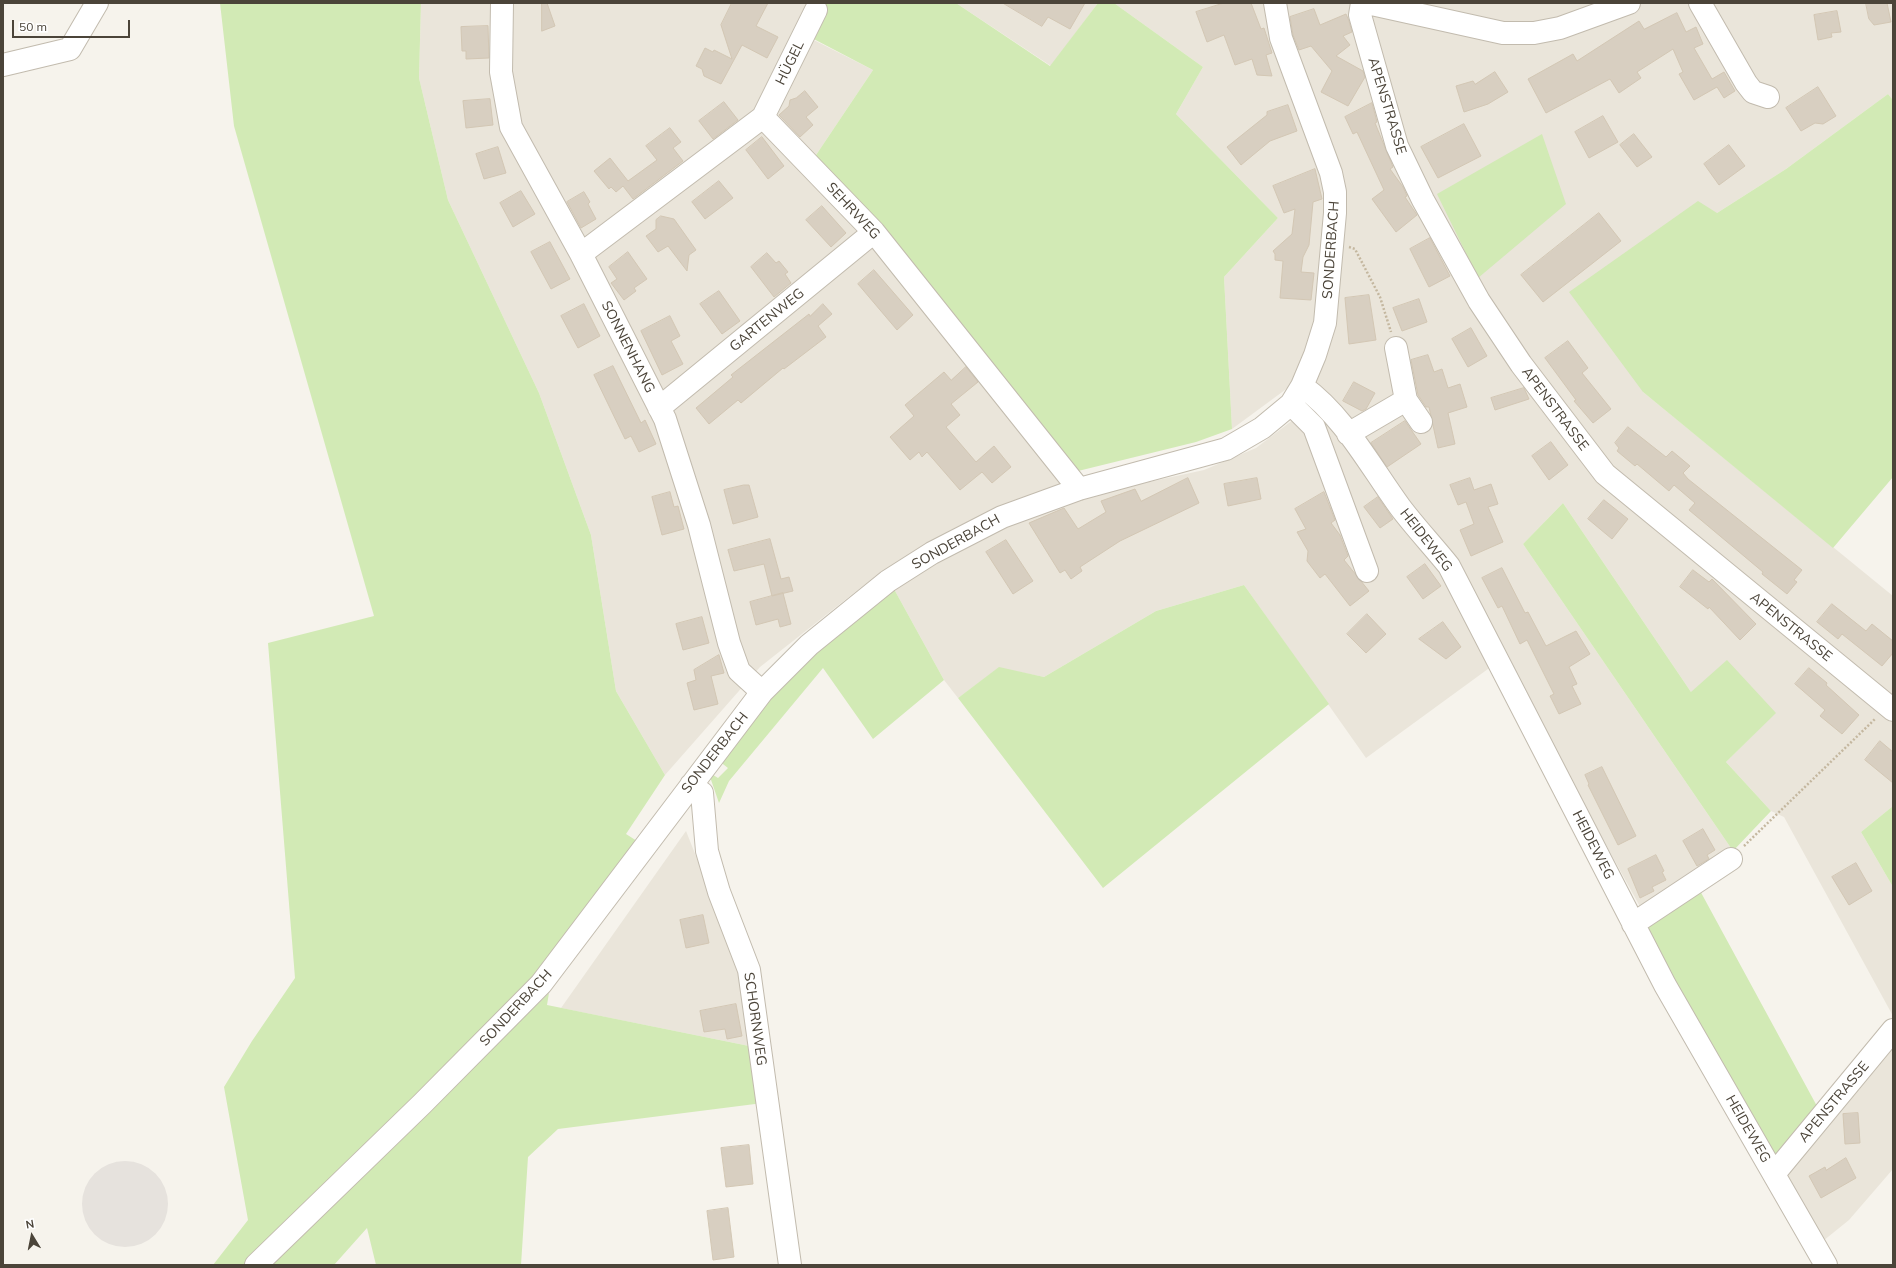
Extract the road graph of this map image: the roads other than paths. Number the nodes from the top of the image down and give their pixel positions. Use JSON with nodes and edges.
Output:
{"nodes":[{"id":1,"x":97,"y":3,"type":"edge"},
{"id":2,"x":502,"y":3,"type":"edge"},
{"id":3,"x":1274,"y":3,"type":"edge"},
{"id":4,"x":1362,"y":3,"type":"edge"},
{"id":5,"x":1367,"y":3,"type":"edge"},
{"id":6,"x":1629,"y":3,"type":"edge"},
{"id":7,"x":1700,"y":3,"type":"edge"},
{"id":8,"x":816,"y":10,"type":"dead end"},
{"id":9,"x":3,"y":65,"type":"edge"},
{"id":10,"x":1768,"y":97,"type":"dead end"},
{"id":11,"x":763,"y":117,"type":"junction"},
{"id":12,"x":874,"y":232,"type":"junction"},
{"id":13,"x":580,"y":254,"type":"junction"},
{"id":14,"x":1396,"y":348,"type":"road end"},
{"id":15,"x":1296,"y":395,"type":"junction"},
{"id":16,"x":1406,"y":400,"type":"junction"},
{"id":17,"x":659,"y":408,"type":"junction"},
{"id":18,"x":1421,"y":422,"type":"dead end"},
{"id":19,"x":1348,"y":434,"type":"junction"},
{"id":20,"x":1080,"y":489,"type":"junction"},
{"id":21,"x":1367,"y":571,"type":"dead end"},
{"id":22,"x":762,"y":692,"type":"junction"},
{"id":23,"x":1890,"y":708,"type":"edge"},
{"id":24,"x":691,"y":785,"type":"junction"},
{"id":25,"x":1731,"y":859,"type":"road end"},
{"id":26,"x":1633,"y":924,"type":"junction"},
{"id":27,"x":1893,"y":1030,"type":"edge"},
{"id":28,"x":1774,"y":1174,"type":"junction"},
{"id":29,"x":256,"y":1265,"type":"edge"},
{"id":30,"x":790,"y":1265,"type":"edge"},
{"id":31,"x":1826,"y":1265,"type":"edge"}],
"edges":[{"from":1,"to":9,"type":"street"},
{"from":2,"to":13,"type":"street","name":"SONNENHANG"},
{"from":3,"to":15,"type":"street","name":"SONDERBACH"},
{"from":4,"to":23,"type":"street","name":"APENSTRASSE"},
{"from":5,"to":6,"type":"street"},
{"from":7,"to":10,"type":"street"},
{"from":8,"to":11,"type":"street","name":"HÜGEL"},
{"from":11,"to":12,"type":"street","name":"SEHRWEG"},
{"from":11,"to":13,"type":"street"},
{"from":12,"to":17,"type":"street","name":"GARTENWEG"},
{"from":12,"to":20,"type":"street","name":"SEHRWEG"},
{"from":13,"to":17,"type":"street","name":"SONNENHANG"},
{"from":14,"to":16,"type":"street"},
{"from":15,"to":19,"type":"street","name":"HEIDEWEG"},
{"from":15,"to":20,"type":"street","name":"SONDERBACH"},
{"from":15,"to":21,"type":"street"},
{"from":16,"to":18,"type":"street"},
{"from":16,"to":19,"type":"street"},
{"from":17,"to":22,"type":"street","name":"SONNENHANG"},
{"from":19,"to":26,"type":"street","name":"HEIDEWEG"},
{"from":20,"to":22,"type":"street","name":"SONDERBACH"},
{"from":22,"to":24,"type":"street","name":"SONDERBACH"},
{"from":24,"to":29,"type":"street","name":"SONDERBACH"},
{"from":24,"to":30,"type":"street","name":"SCHORNWEG"},
{"from":25,"to":26,"type":"street"},
{"from":26,"to":28,"type":"street","name":"HEIDEWEG"},
{"from":27,"to":28,"type":"street","name":"APENSTRASSE"},
{"from":28,"to":31,"type":"street","name":"HEIDEWEG"}]}
